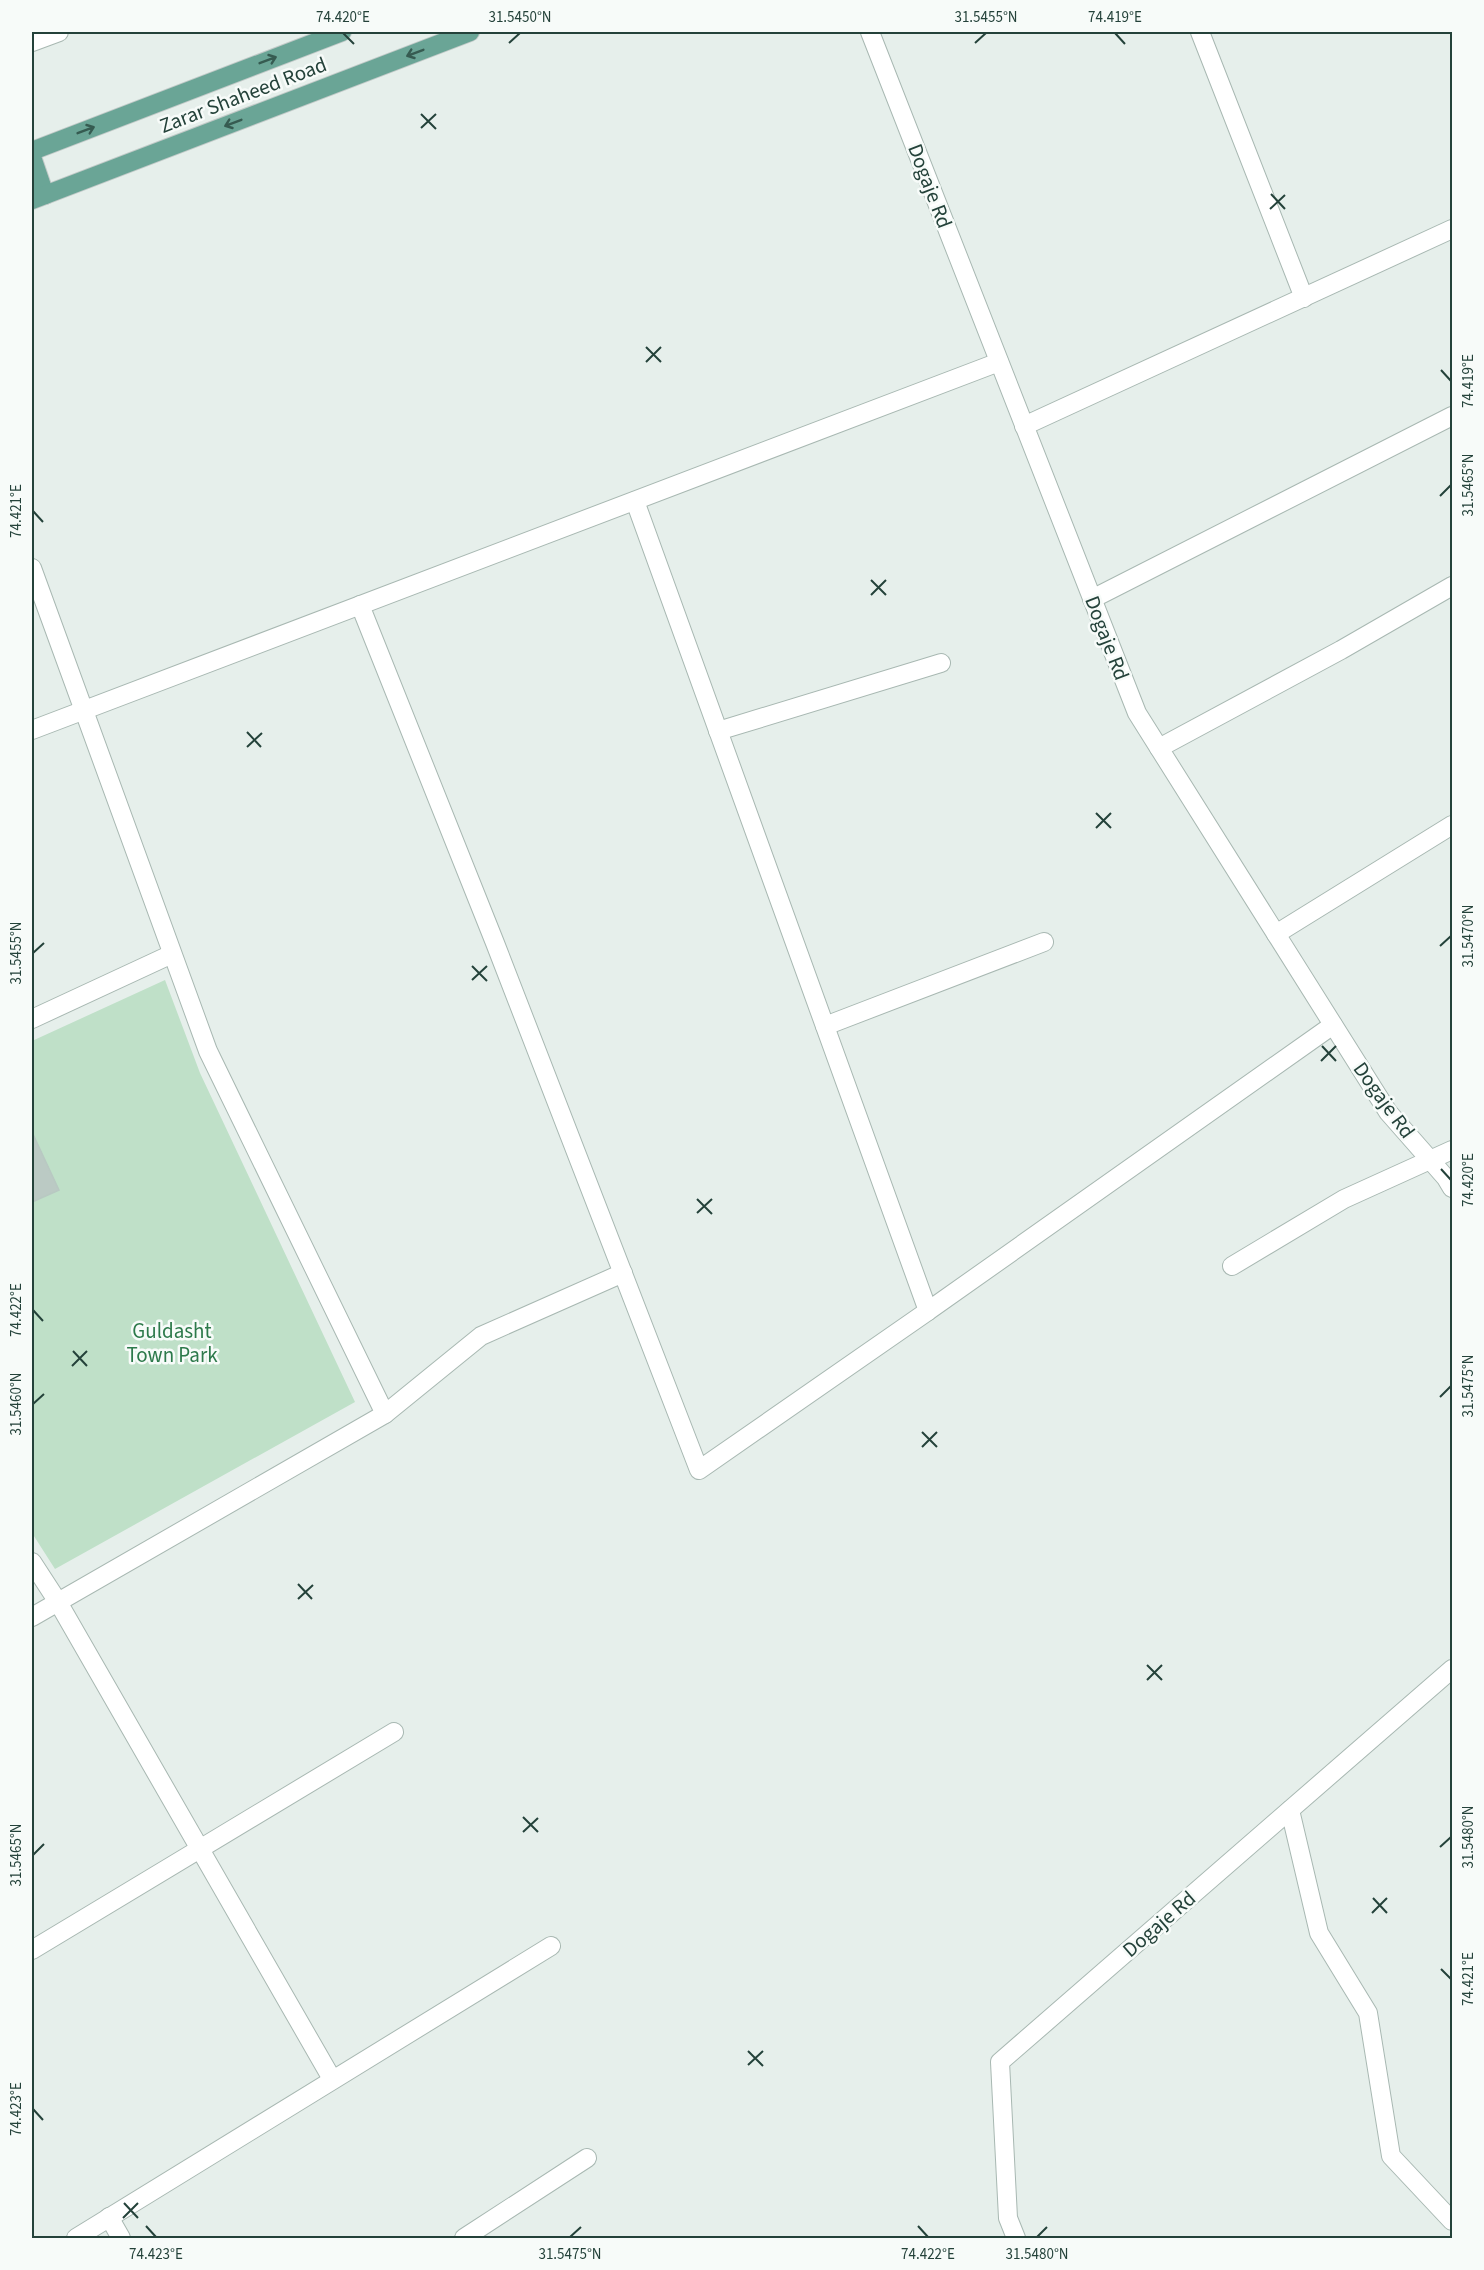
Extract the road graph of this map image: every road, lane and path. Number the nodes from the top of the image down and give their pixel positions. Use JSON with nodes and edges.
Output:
{"nodes":[{"id":1,"x":59,"y":32,"type":"edge"},
{"id":2,"x":342,"y":32,"type":"edge"},
{"id":3,"x":470,"y":32,"type":"edge"},
{"id":4,"x":870,"y":32,"type":"edge"},
{"id":5,"x":1200,"y":32,"type":"edge"},
{"id":6,"x":315,"y":36,"type":"edge"},
{"id":7,"x":32,"y":42,"type":"edge"},
{"id":8,"x":32,"y":151,"type":"edge"},
{"id":9,"x":32,"y":157,"type":"edge"},
{"id":10,"x":38,"y":198,"type":"edge"},
{"id":11,"x":1452,"y":229,"type":"edge"},
{"id":12,"x":1304,"y":297,"type":"junction"},
{"id":13,"x":999,"y":362,"type":"junction"},
{"id":14,"x":1452,"y":416,"type":"edge"},
{"id":15,"x":1024,"y":426,"type":"junction"},
{"id":16,"x":635,"y":501,"type":"junction"},
{"id":17,"x":32,"y":567,"type":"edge"},
{"id":18,"x":1452,"y":586,"type":"edge"},
{"id":19,"x":1092,"y":599,"type":"junction"},
{"id":20,"x":360,"y":605,"type":"junction"},
{"id":21,"x":941,"y":663,"type":"dead end"},
{"id":22,"x":84,"y":711,"type":"junction"},
{"id":23,"x":32,"y":730,"type":"edge"},
{"id":24,"x":718,"y":731,"type":"junction"},
{"id":25,"x":1159,"y":748,"type":"junction"},
{"id":26,"x":1452,"y":825,"type":"edge"},
{"id":27,"x":1276,"y":934,"type":"junction"},
{"id":28,"x":1044,"y":942,"type":"dead end"},
{"id":29,"x":172,"y":954,"type":"junction"},
{"id":30,"x":32,"y":1019,"type":"edge"},
{"id":31,"x":1333,"y":1025,"type":"junction"},
{"id":32,"x":825,"y":1026,"type":"junction"},
{"id":33,"x":1452,"y":1150,"type":"edge"},
{"id":34,"x":1430,"y":1159,"type":"junction"},
{"id":35,"x":1452,"y":1188,"type":"edge"},
{"id":36,"x":1232,"y":1266,"type":"dead end"},
{"id":37,"x":623,"y":1273,"type":"junction"},
{"id":38,"x":928,"y":1311,"type":"junction"},
{"id":39,"x":385,"y":1414,"type":"junction"},
{"id":40,"x":32,"y":1562,"type":"edge"},
{"id":41,"x":58,"y":1602,"type":"junction"},
{"id":42,"x":32,"y":1617,"type":"edge"},
{"id":43,"x":1452,"y":1669,"type":"edge"},
{"id":44,"x":394,"y":1732,"type":"dead end"},
{"id":45,"x":1290,"y":1810,"type":"junction"},
{"id":46,"x":199,"y":1848,"type":"junction"},
{"id":47,"x":551,"y":1946,"type":"dead end"},
{"id":48,"x":32,"y":1950,"type":"edge"},
{"id":49,"x":332,"y":2079,"type":"junction"},
{"id":50,"x":587,"y":2158,"type":"dead end"},
{"id":51,"x":109,"y":2217,"type":"junction"},
{"id":52,"x":1452,"y":2221,"type":"edge"},
{"id":53,"x":76,"y":2238,"type":"edge"},
{"id":54,"x":121,"y":2238,"type":"edge"},
{"id":55,"x":464,"y":2238,"type":"edge"},
{"id":56,"x":1016,"y":2238,"type":"edge"}],
"edges":[{"from":1,"to":7,"type":"street"},
{"from":2,"to":6,"type":"main road","name":"Zarar Shaheed Road"},
{"from":3,"to":10,"type":"main road","name":"Zarar Shaheed Road","one_way":true},
{"from":4,"to":13,"type":"street","name":"Dogaje Rd"},
{"from":5,"to":12,"type":"street"},
{"from":8,"to":6,"type":"main road","name":"Zarar Shaheed Road","one_way":true},
{"from":9,"to":10,"type":"main road"},
{"from":11,"to":12,"type":"street"},
{"from":12,"to":15,"type":"street"},
{"from":13,"to":15,"type":"street","name":"Dogaje Rd"},
{"from":13,"to":16,"type":"street"},
{"from":14,"to":19,"type":"street"},
{"from":15,"to":19,"type":"street","name":"Dogaje Rd"},
{"from":16,"to":20,"type":"street"},
{"from":16,"to":24,"type":"street"},
{"from":17,"to":22,"type":"street"},
{"from":18,"to":25,"type":"street"},
{"from":19,"to":25,"type":"street","name":"Dogaje Rd"},
{"from":20,"to":22,"type":"street"},
{"from":20,"to":37,"type":"street"},
{"from":21,"to":24,"type":"street"},
{"from":22,"to":23,"type":"street"},
{"from":22,"to":29,"type":"street"},
{"from":24,"to":32,"type":"street"},
{"from":25,"to":27,"type":"street","name":"Dogaje Rd"},
{"from":26,"to":27,"type":"street"},
{"from":27,"to":31,"type":"street","name":"Dogaje Rd"},
{"from":28,"to":32,"type":"street"},
{"from":29,"to":30,"type":"street"},
{"from":29,"to":39,"type":"street"},
{"from":31,"to":34,"type":"street","name":"Dogaje Rd"},
{"from":31,"to":38,"type":"street"},
{"from":32,"to":38,"type":"street"},
{"from":33,"to":34,"type":"street"},
{"from":34,"to":35,"type":"street","name":"Dogaje Rd"},
{"from":34,"to":36,"type":"street"},
{"from":37,"to":38,"type":"street"},
{"from":37,"to":39,"type":"street"},
{"from":39,"to":41,"type":"street"},
{"from":40,"to":41,"type":"street"},
{"from":41,"to":42,"type":"street"},
{"from":41,"to":46,"type":"street"},
{"from":43,"to":45,"type":"street","name":"Dogaje Rd"},
{"from":44,"to":46,"type":"street"},
{"from":45,"to":52,"type":"street"},
{"from":45,"to":56,"type":"street","name":"Dogaje Rd"},
{"from":46,"to":48,"type":"street"},
{"from":46,"to":49,"type":"street"},
{"from":47,"to":49,"type":"street"},
{"from":49,"to":51,"type":"street"},
{"from":50,"to":55,"type":"street"},
{"from":51,"to":53,"type":"street"},
{"from":51,"to":54,"type":"street"}]}
